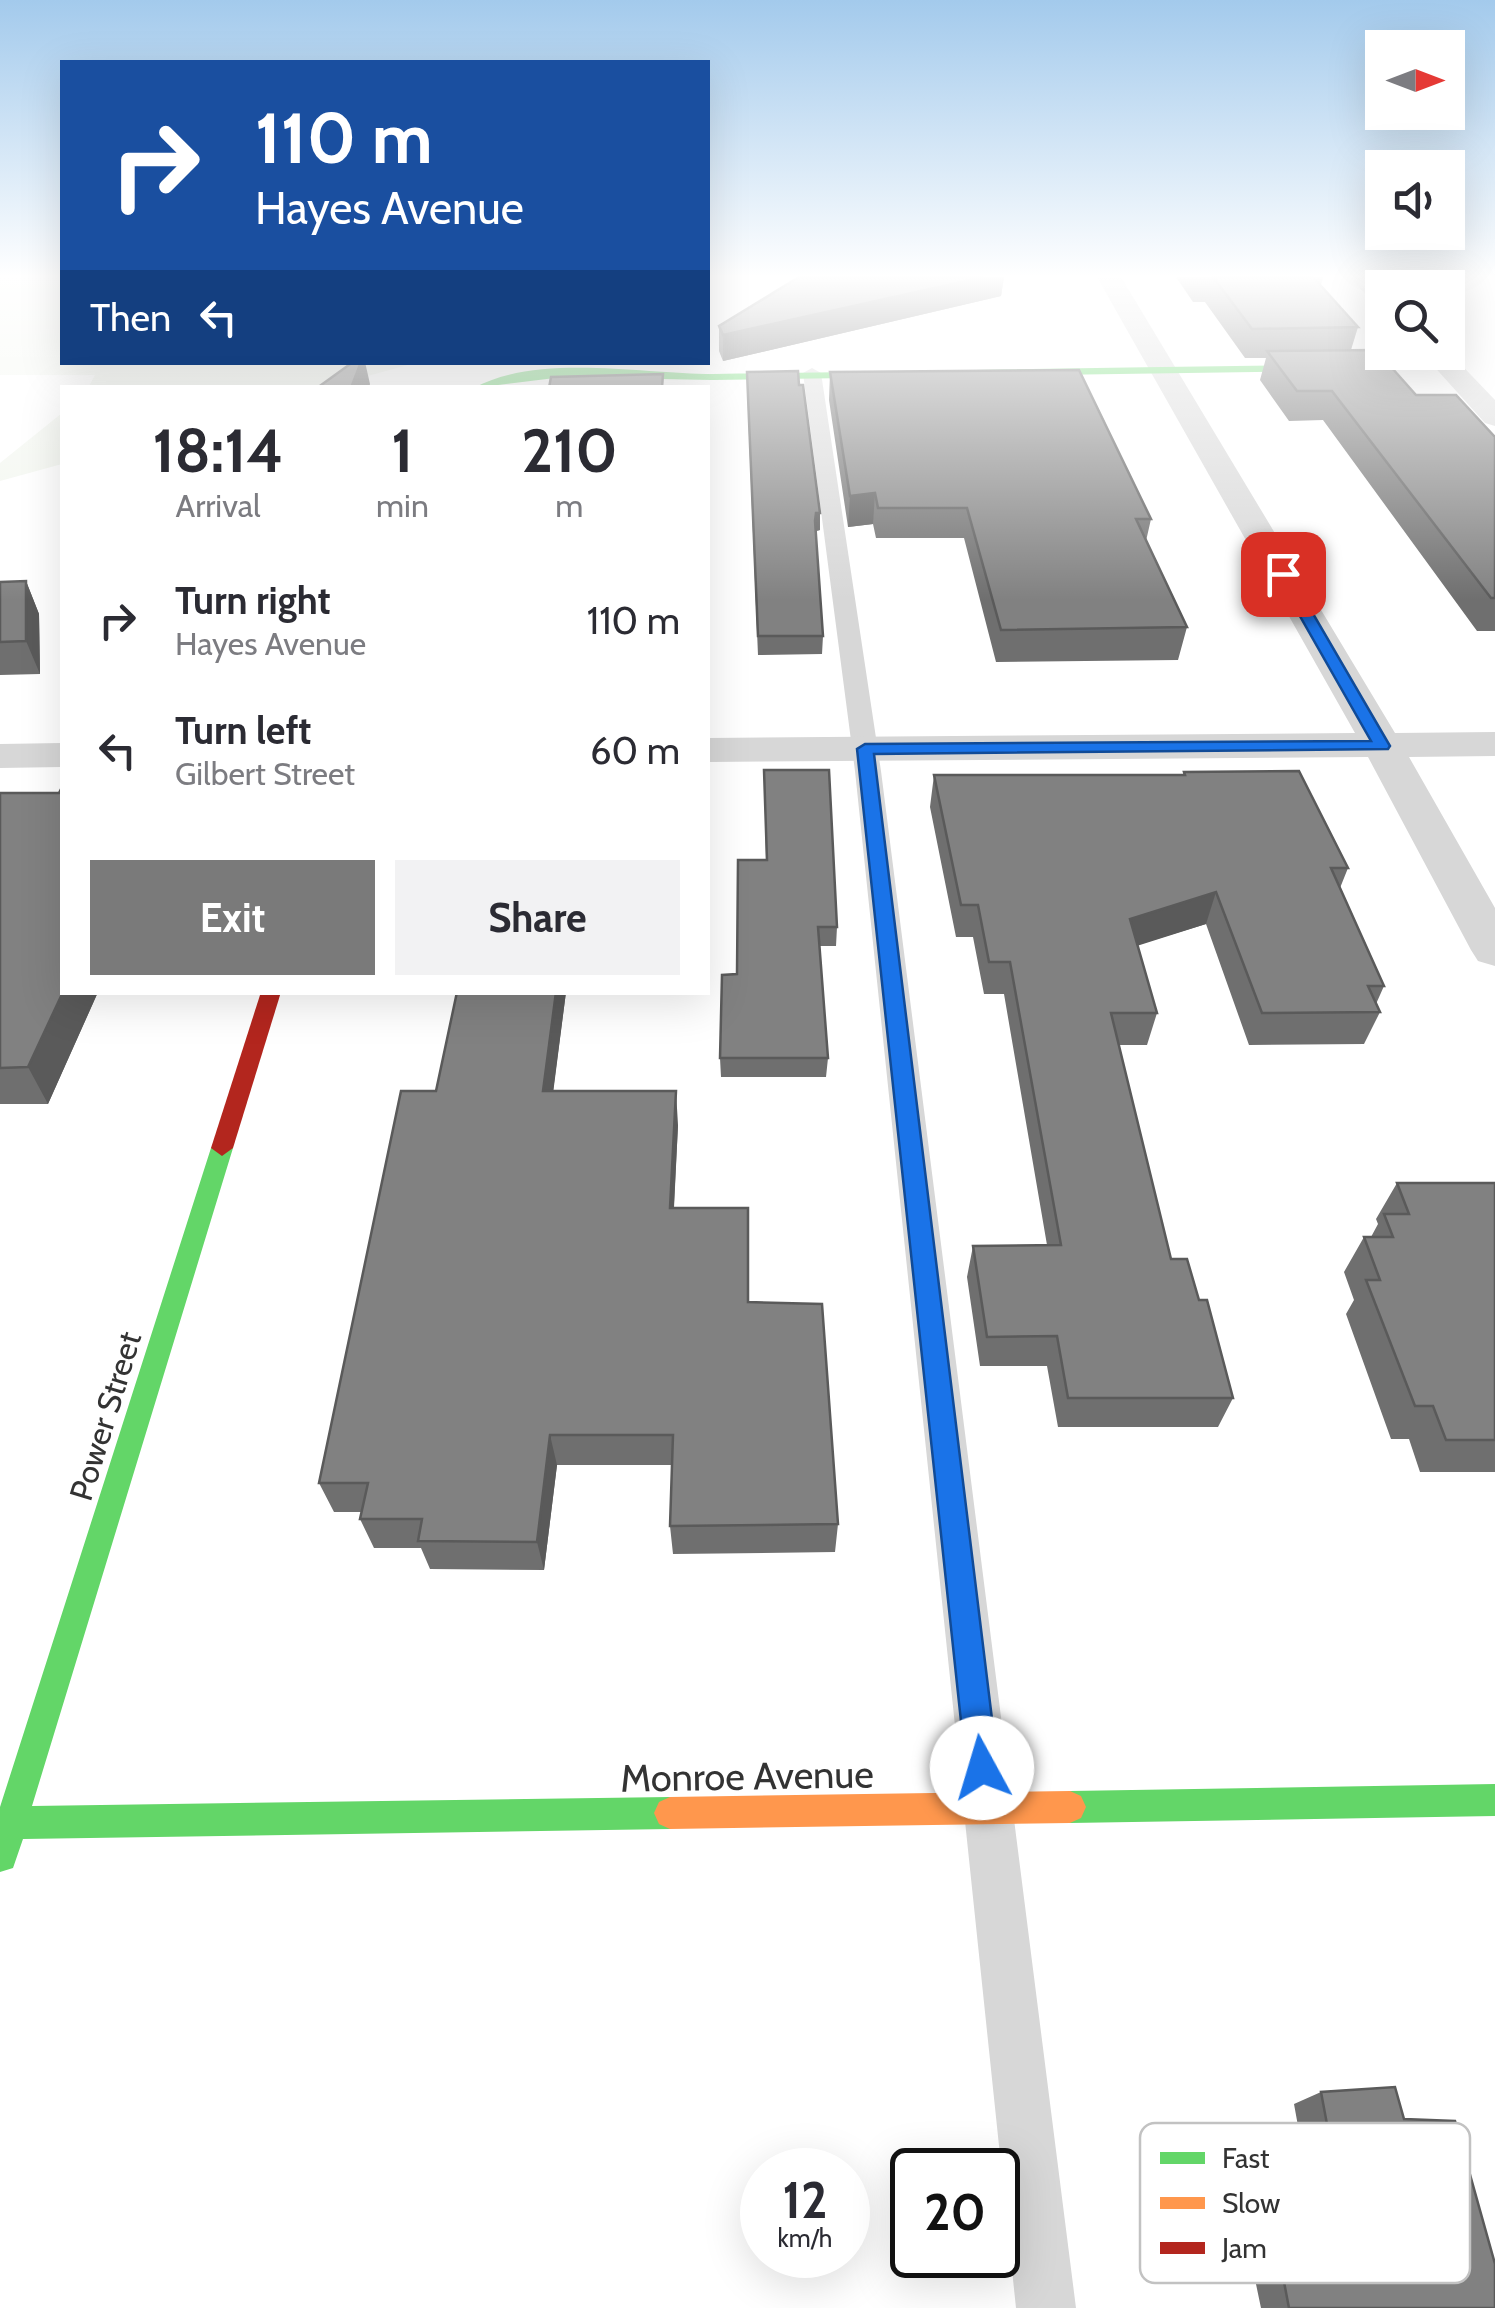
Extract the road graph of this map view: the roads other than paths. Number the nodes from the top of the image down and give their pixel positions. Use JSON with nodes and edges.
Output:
{"nodes":[{"id":1,"x":814,"y":385,"type":"edge"},
{"id":2,"x":1174,"y":385,"type":"edge"},
{"id":3,"x":1464,"y":385,"type":"edge"},
{"id":4,"x":1495,"y":417,"type":"edge"},
{"id":5,"x":1495,"y":744,"type":"edge"},
{"id":6,"x":1382,"y":746,"type":"junction"},
{"id":7,"x":865,"y":749,"type":"junction"},
{"id":8,"x":710,"y":750,"type":"edge"},
{"id":9,"x":0,"y":756,"type":"edge"},
{"id":10,"x":60,"y":756,"type":"edge"},
{"id":11,"x":1495,"y":950,"type":"edge"},
{"id":12,"x":270,"y":995,"type":"edge"},
{"id":13,"x":1495,"y":1800,"type":"edge"},
{"id":14,"x":986,"y":1807,"type":"junction"},
{"id":15,"x":6,"y":1823,"type":"edge"},
{"id":16,"x":0,"y":1859,"type":"edge"},
{"id":17,"x":1046,"y":2308,"type":"edge"}],
"edges":[{"from":1,"to":7,"type":"lane"},
{"from":2,"to":6,"type":"street"},
{"from":3,"to":4,"type":"street"},
{"from":5,"to":6,"type":"street"},
{"from":6,"to":7,"type":"street"},
{"from":6,"to":11,"type":"street"},
{"from":7,"to":8,"type":"street"},
{"from":7,"to":14,"type":"lane"},
{"from":9,"to":10,"type":"street"},
{"from":12,"to":15,"type":"street","name":"Power Street"},
{"from":13,"to":14,"type":"street","name":"Monroe Avenue"},
{"from":14,"to":15,"type":"street","name":"Monroe Avenue"},
{"from":14,"to":17,"type":"lane"},
{"from":15,"to":16,"type":"street","name":"Power Street"}]}
